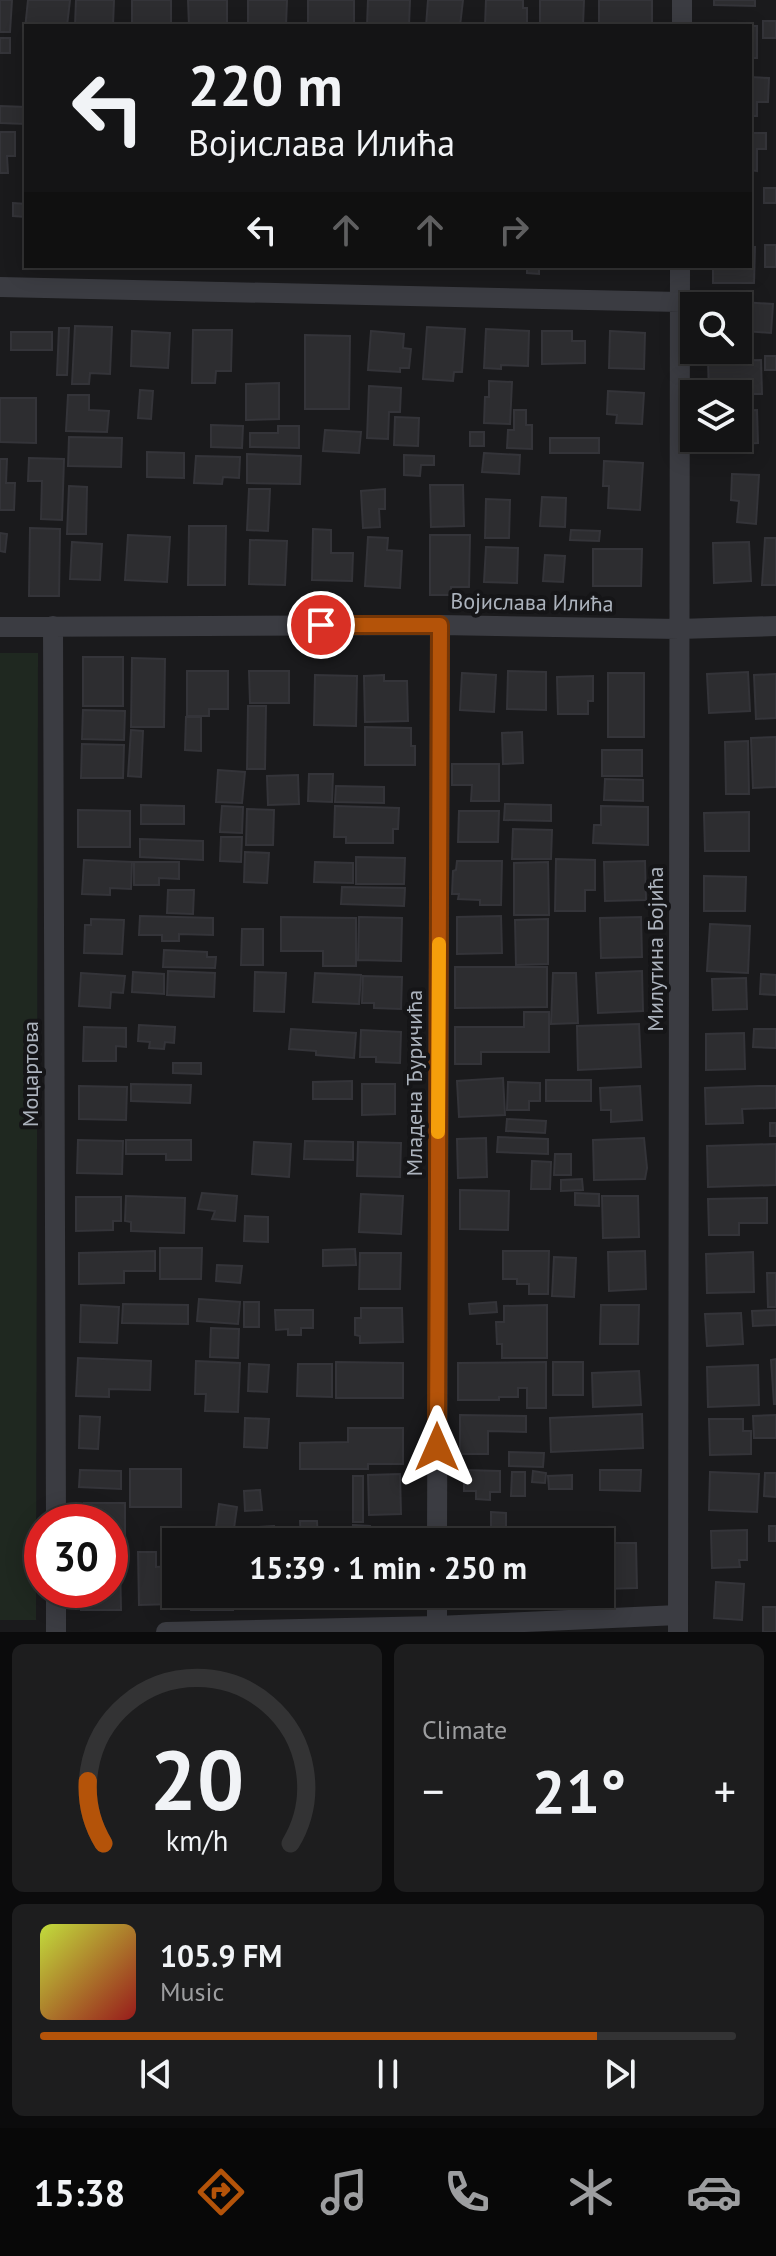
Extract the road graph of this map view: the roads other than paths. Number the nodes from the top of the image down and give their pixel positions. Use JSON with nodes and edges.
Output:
{"nodes":[{"id":1,"x":682,"y":0,"type":"edge"},
{"id":2,"x":682,"y":24,"type":"edge"},
{"id":3,"x":680,"y":268,"type":"edge"},
{"id":4,"x":0,"y":287,"type":"edge"},
{"id":5,"x":680,"y":292,"type":"edge"},
{"id":6,"x":680,"y":302,"type":"joint"},
{"id":7,"x":440,"y":625,"type":"junction"},
{"id":8,"x":53,"y":626,"type":"junction"},
{"id":9,"x":776,"y":626,"type":"edge"},
{"id":10,"x":0,"y":627,"type":"edge"},
{"id":11,"x":679,"y":629,"type":"junction"},
{"id":12,"x":56,"y":1504,"type":"edge"},
{"id":13,"x":437,"y":1528,"type":"edge"},
{"id":14,"x":56,"y":1608,"type":"edge"},
{"id":15,"x":437,"y":1608,"type":"edge"},
{"id":16,"x":678,"y":1624,"type":"edge"},
{"id":17,"x":437,"y":1626,"type":"junction"},
{"id":18,"x":56,"y":1632,"type":"edge"},
{"id":19,"x":166,"y":1632,"type":"edge"}],
"edges":[{"from":1,"to":2,"type":"street"},
{"from":3,"to":5,"type":"street","name":"Милутина Бојића"},
{"from":4,"to":6,"type":"street"},
{"from":6,"to":11,"type":"street","name":"Милутина Бојића"},
{"from":7,"to":8,"type":"street","name":"Војислава Илића"},
{"from":7,"to":11,"type":"street","name":"Војислава Илића"},
{"from":7,"to":13,"type":"street","name":"Младена Ђуричића"},
{"from":8,"to":10,"type":"street","name":"Војислава Илића"},
{"from":8,"to":12,"type":"street","name":"Моцартова"},
{"from":9,"to":11,"type":"street","name":"Војислава Илића"},
{"from":11,"to":16,"type":"street","name":"Милутина Бојића"},
{"from":14,"to":18,"type":"street"},
{"from":15,"to":17,"type":"street"},
{"from":16,"to":17,"type":"street"},
{"from":17,"to":19,"type":"street"}]}
